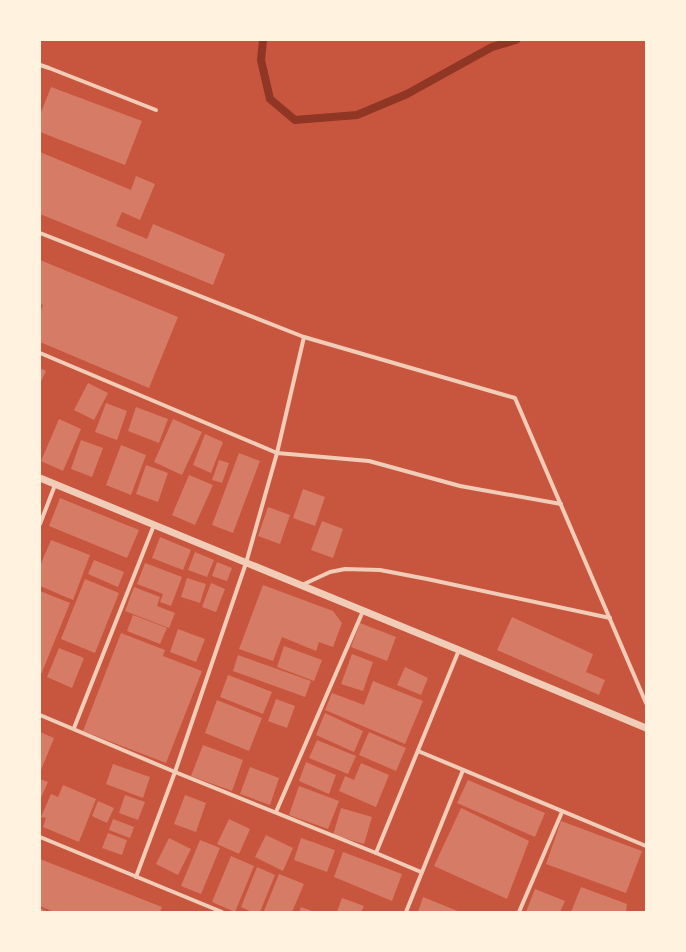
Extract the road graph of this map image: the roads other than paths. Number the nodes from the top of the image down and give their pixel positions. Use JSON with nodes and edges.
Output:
{"nodes":[{"id":1,"x":40,"y":65,"type":"edge"},
{"id":2,"x":156,"y":110,"type":"dead end"},
{"id":3,"x":40,"y":233,"type":"edge"},
{"id":4,"x":304,"y":337,"type":"junction"},
{"id":5,"x":40,"y":353,"type":"edge"},
{"id":6,"x":276,"y":453,"type":"junction"},
{"id":7,"x":40,"y":478,"type":"edge"},
{"id":8,"x":55,"y":485,"type":"junction"},
{"id":9,"x":561,"y":504,"type":"junction"},
{"id":10,"x":40,"y":524,"type":"edge"},
{"id":11,"x":154,"y":525,"type":"junction"},
{"id":12,"x":246,"y":563,"type":"junction"},
{"id":13,"x":302,"y":585,"type":"junction"},
{"id":14,"x":364,"y":611,"type":"junction"},
{"id":15,"x":610,"y":618,"type":"junction"},
{"id":16,"x":459,"y":650,"type":"junction"},
{"id":17,"x":646,"y":703,"type":"edge"},
{"id":18,"x":40,"y":715,"type":"edge"},
{"id":19,"x":74,"y":728,"type":"junction"},
{"id":20,"x":646,"y":728,"type":"edge"},
{"id":21,"x":418,"y":751,"type":"junction"},
{"id":22,"x":463,"y":770,"type":"junction"},
{"id":23,"x":175,"y":772,"type":"junction"},
{"id":24,"x":276,"y":812,"type":"junction"},
{"id":25,"x":562,"y":812,"type":"junction"},
{"id":26,"x":40,"y":837,"type":"edge"},
{"id":27,"x":646,"y":846,"type":"edge"},
{"id":28,"x":376,"y":853,"type":"junction"},
{"id":29,"x":421,"y":872,"type":"junction"},
{"id":30,"x":136,"y":877,"type":"junction"},
{"id":31,"x":222,"y":912,"type":"edge"},
{"id":32,"x":406,"y":912,"type":"edge"},
{"id":33,"x":519,"y":912,"type":"edge"}],
"edges":[{"from":1,"to":2,"type":"street"},
{"from":3,"to":4,"type":"street"},
{"from":4,"to":6,"type":"street"},
{"from":4,"to":9,"type":"street"},
{"from":5,"to":6,"type":"street"},
{"from":6,"to":9,"type":"street"},
{"from":6,"to":12,"type":"street"},
{"from":7,"to":8,"type":"street"},
{"from":8,"to":10,"type":"street"},
{"from":8,"to":11,"type":"street"},
{"from":9,"to":15,"type":"street"},
{"from":11,"to":12,"type":"street"},
{"from":11,"to":19,"type":"street"},
{"from":12,"to":13,"type":"street"},
{"from":12,"to":23,"type":"street"},
{"from":13,"to":14,"type":"street"},
{"from":13,"to":15,"type":"street"},
{"from":14,"to":16,"type":"street"},
{"from":14,"to":24,"type":"street"},
{"from":15,"to":17,"type":"street"},
{"from":16,"to":20,"type":"street"},
{"from":16,"to":21,"type":"street"},
{"from":18,"to":19,"type":"street"},
{"from":19,"to":23,"type":"street"},
{"from":21,"to":22,"type":"street"},
{"from":21,"to":28,"type":"street"},
{"from":22,"to":25,"type":"street"},
{"from":22,"to":29,"type":"street"},
{"from":23,"to":24,"type":"street"},
{"from":23,"to":30,"type":"street"},
{"from":24,"to":28,"type":"street"},
{"from":25,"to":27,"type":"street"},
{"from":25,"to":33,"type":"street"},
{"from":26,"to":30,"type":"street"},
{"from":28,"to":29,"type":"street"},
{"from":29,"to":32,"type":"street"},
{"from":30,"to":31,"type":"street"}]}
